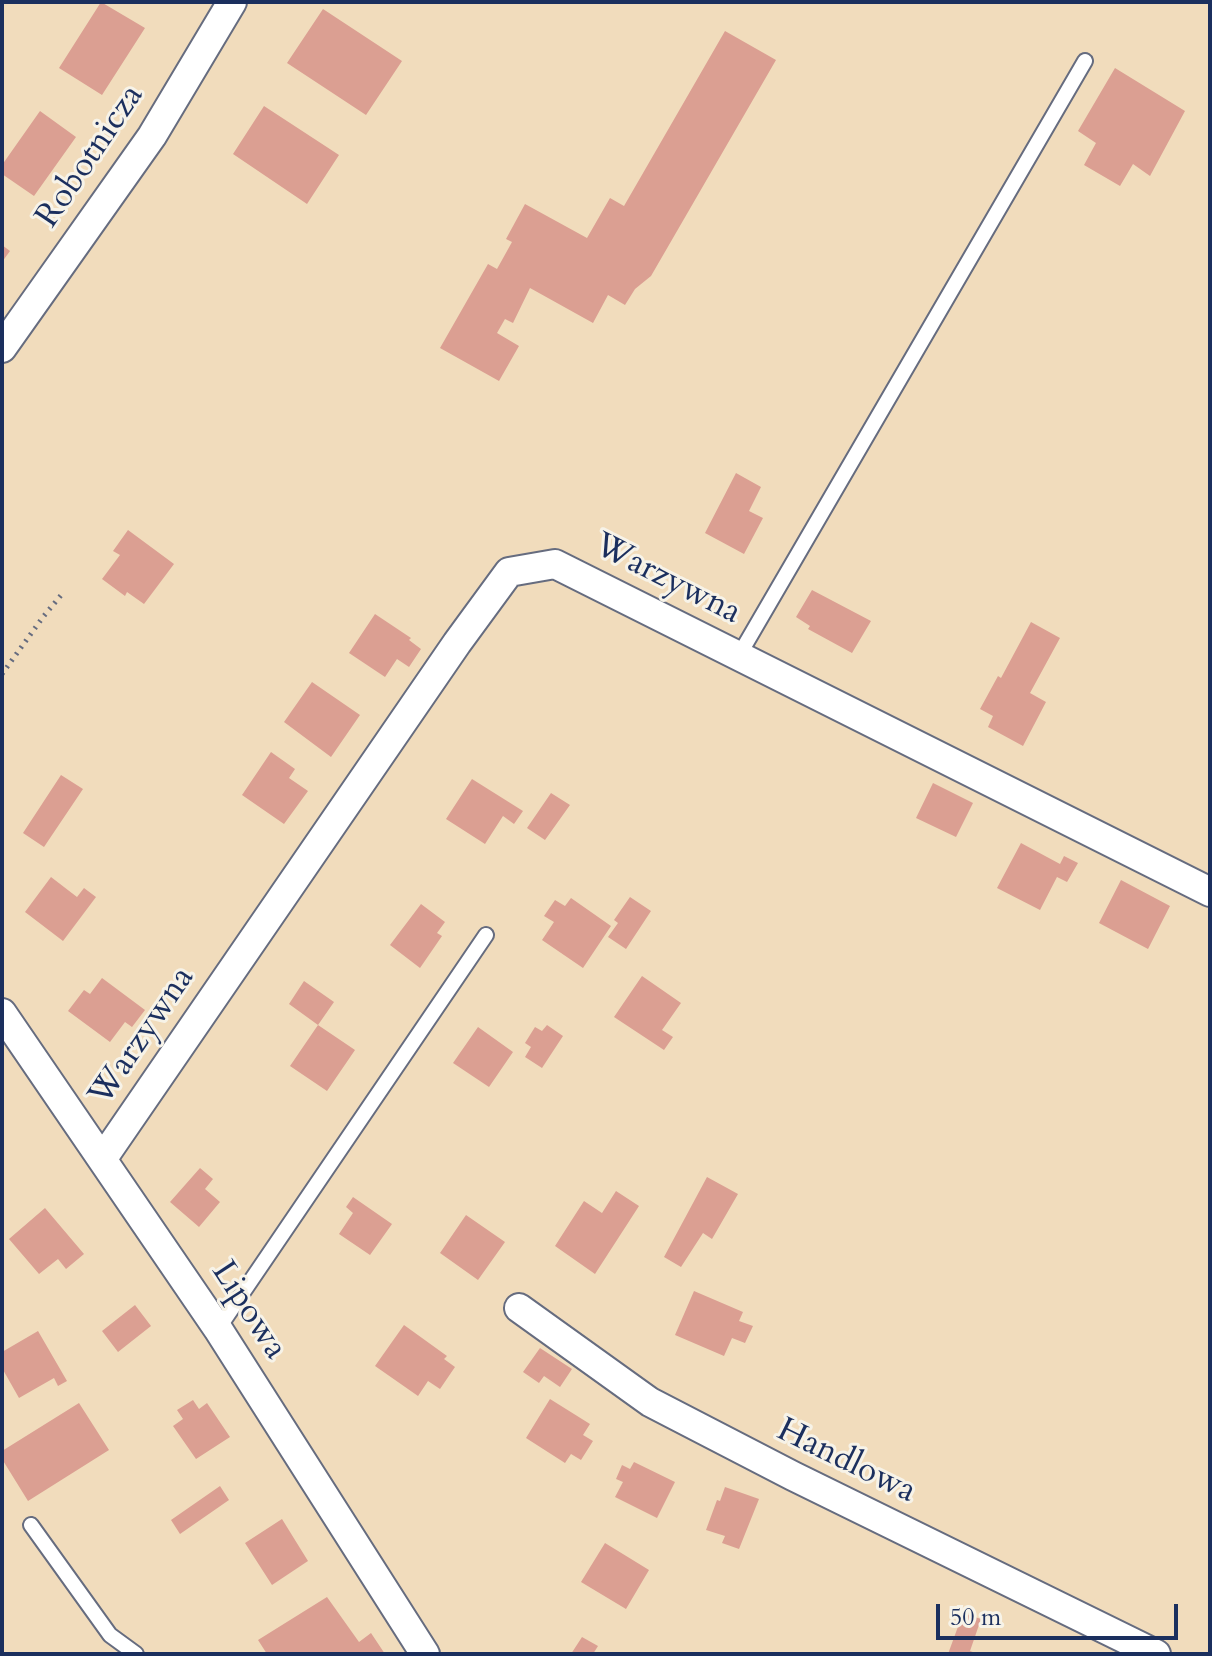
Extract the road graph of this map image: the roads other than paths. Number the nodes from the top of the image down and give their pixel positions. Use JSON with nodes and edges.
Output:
{"nodes":[{"id":1,"x":232,"y":2,"type":"edge"},
{"id":2,"x":1085,"y":61,"type":"dead end"},
{"id":3,"x":2,"y":348,"type":"edge"},
{"id":4,"x":738,"y":657,"type":"junction"},
{"id":5,"x":1210,"y":892,"type":"edge"},
{"id":6,"x":486,"y":935,"type":"dead end"},
{"id":7,"x":2,"y":1013,"type":"edge"},
{"id":8,"x":103,"y":1158,"type":"junction"},
{"id":9,"x":519,"y":1308,"type":"dead end"},
{"id":10,"x":218,"y":1329,"type":"junction"},
{"id":11,"x":31,"y":1525,"type":"dead end"},
{"id":12,"x":136,"y":1654,"type":"edge"},
{"id":13,"x":425,"y":1654,"type":"edge"},
{"id":14,"x":1156,"y":1654,"type":"edge"}],
"edges":[{"from":1,"to":3,"type":"street","name":"Robotnicza"},
{"from":2,"to":4,"type":"lane"},
{"from":4,"to":5,"type":"street","name":"Warzywna"},
{"from":4,"to":8,"type":"street","name":"Warzywna"},
{"from":6,"to":10,"type":"lane"},
{"from":7,"to":8,"type":"street","name":"Lipowa"},
{"from":8,"to":10,"type":"street","name":"Lipowa"},
{"from":9,"to":14,"type":"street","name":"Handlowa"},
{"from":10,"to":13,"type":"street","name":"Lipowa"},
{"from":11,"to":12,"type":"lane"}]}
